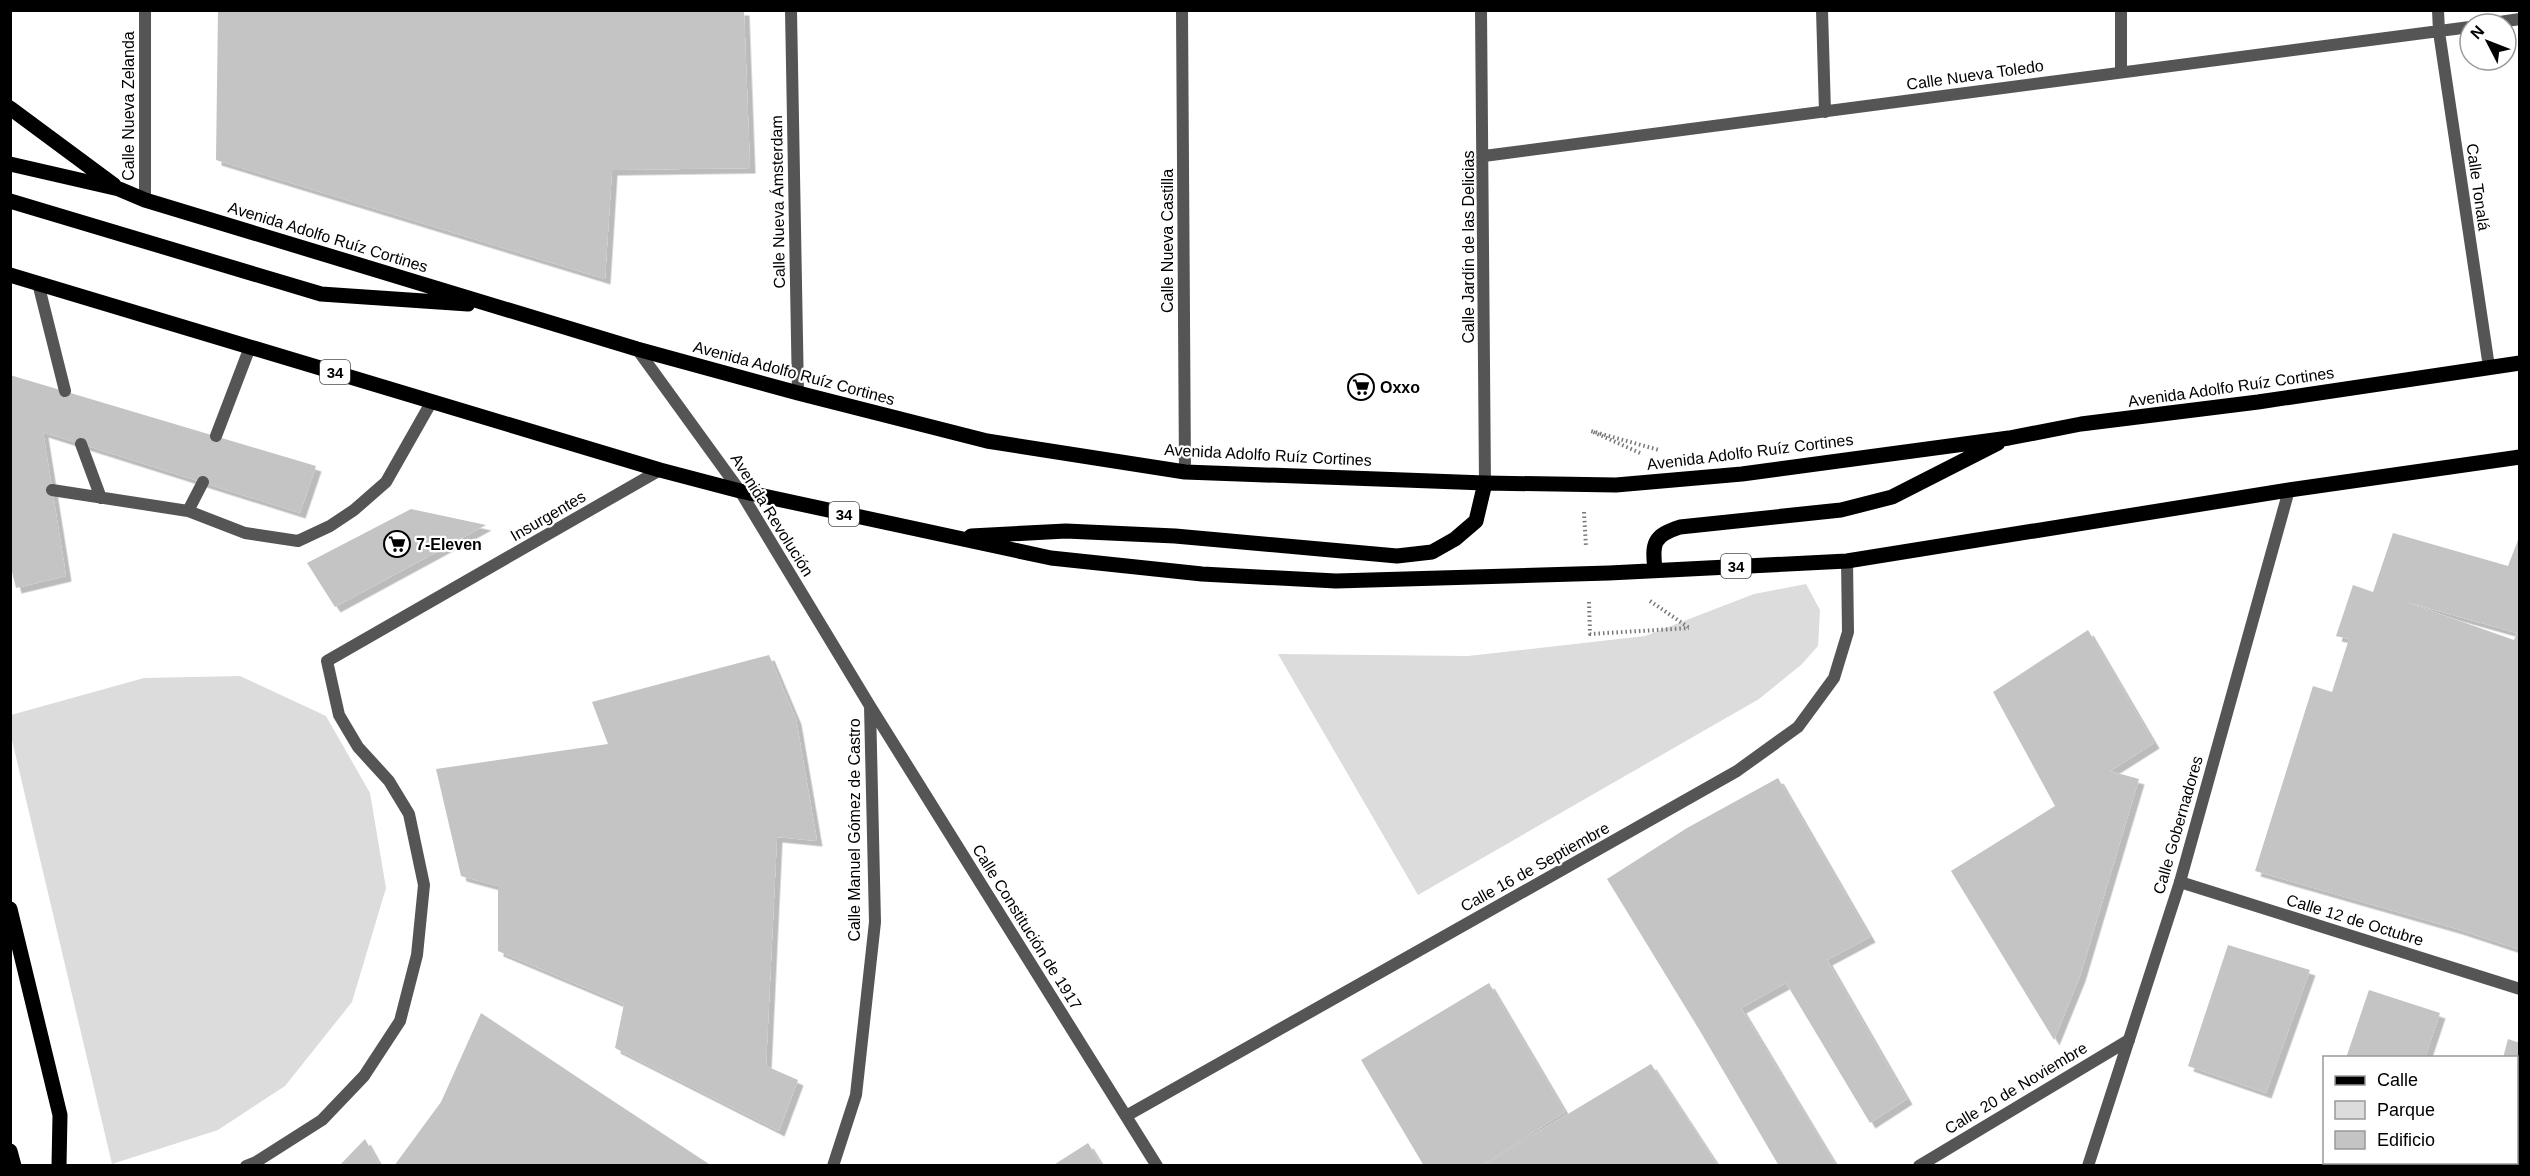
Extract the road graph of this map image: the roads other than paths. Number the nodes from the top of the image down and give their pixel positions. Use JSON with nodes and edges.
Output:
{"nodes":[{"id":1,"x":145,"y":10,"type":"edge"},
{"id":2,"x":791,"y":10,"type":"edge"},
{"id":3,"x":1182,"y":10,"type":"edge"},
{"id":4,"x":1481,"y":10,"type":"edge"},
{"id":5,"x":1822,"y":10,"type":"edge"},
{"id":6,"x":2121,"y":10,"type":"edge"},
{"id":7,"x":2438,"y":10,"type":"edge"},
{"id":8,"x":2458,"y":29,"type":"edge"},
{"id":9,"x":2439,"y":32,"type":"junction"},
{"id":10,"x":2121,"y":72,"type":"junction"},
{"id":11,"x":10,"y":108,"type":"edge"},
{"id":12,"x":1825,"y":112,"type":"junction"},
{"id":13,"x":1484,"y":156,"type":"junction"},
{"id":14,"x":10,"y":164,"type":"edge"},
{"id":15,"x":119,"y":189,"type":"junction"},
{"id":16,"x":145,"y":200,"type":"junction"},
{"id":17,"x":10,"y":201,"type":"edge"},
{"id":18,"x":10,"y":275,"type":"edge"},
{"id":19,"x":38,"y":283,"type":"junction"},
{"id":20,"x":495,"y":306,"type":"junction"},
{"id":21,"x":250,"y":347,"type":"junction"},
{"id":22,"x":637,"y":349,"type":"junction"},
{"id":23,"x":2520,"y":363,"type":"edge"},
{"id":24,"x":2489,"y":367,"type":"junction"},
{"id":25,"x":65,"y":391,"type":"dead end"},
{"id":26,"x":798,"y":393,"type":"junction"},
{"id":27,"x":432,"y":401,"type":"junction"},
{"id":28,"x":216,"y":436,"type":"dead end"},
{"id":29,"x":2009,"y":438,"type":"junction"},
{"id":30,"x":81,"y":444,"type":"dead end"},
{"id":31,"x":2520,"y":457,"type":"edge"},
{"id":32,"x":660,"y":470,"type":"junction"},
{"id":33,"x":1185,"y":472,"type":"junction"},
{"id":34,"x":202,"y":482,"type":"dead end"},
{"id":35,"x":1485,"y":483,"type":"junction"},
{"id":36,"x":52,"y":489,"type":"dead end"},
{"id":37,"x":2289,"y":490,"type":"junction"},
{"id":38,"x":740,"y":491,"type":"junction"},
{"id":39,"x":101,"y":498,"type":"junction"},
{"id":40,"x":188,"y":511,"type":"junction"},
{"id":41,"x":949,"y":537,"type":"junction"},
{"id":42,"x":1847,"y":561,"type":"junction"},
{"id":43,"x":1655,"y":570,"type":"junction"},
{"id":44,"x":870,"y":706,"type":"junction"},
{"id":45,"x":2180,"y":882,"type":"junction"},
{"id":46,"x":10,"y":909,"type":"edge"},
{"id":47,"x":2520,"y":989,"type":"edge"},
{"id":48,"x":2130,"y":1040,"type":"junction"},
{"id":49,"x":1126,"y":1116,"type":"junction"},
{"id":50,"x":10,"y":1151,"type":"edge"},
{"id":51,"x":14,"y":1166,"type":"edge"},
{"id":52,"x":59,"y":1166,"type":"edge"},
{"id":53,"x":246,"y":1166,"type":"edge"},
{"id":54,"x":834,"y":1166,"type":"edge"},
{"id":55,"x":1157,"y":1166,"type":"edge"},
{"id":56,"x":1919,"y":1166,"type":"edge"},
{"id":57,"x":2088,"y":1166,"type":"edge"}],
"edges":[{"from":1,"to":16,"type":"street","name":"Calle Nueva Zelanda"},
{"from":2,"to":26,"type":"street","name":"Calle Nueva Ámsterdam"},
{"from":3,"to":33,"type":"street","name":"Calle Nueva Castilla"},
{"from":4,"to":13,"type":"street","name":"Calle Jardín de las Delicias"},
{"from":5,"to":12,"type":"street"},
{"from":6,"to":10,"type":"street"},
{"from":7,"to":9,"type":"street","name":"Calle Tonalá"},
{"from":8,"to":9,"type":"street","name":"Calle Nueva Toledo"},
{"from":9,"to":10,"type":"street","name":"Calle Nueva Toledo"},
{"from":9,"to":24,"type":"street","name":"Calle Tonalá"},
{"from":10,"to":12,"type":"street","name":"Calle Nueva Toledo"},
{"from":11,"to":15,"type":"main road"},
{"from":12,"to":13,"type":"street","name":"Calle Nueva Toledo"},
{"from":13,"to":35,"type":"street","name":"Calle Jardín de las Delicias"},
{"from":14,"to":15,"type":"main road","name":"Avenida Adolfo Ruíz Cortines"},
{"from":15,"to":16,"type":"main road","name":"Avenida Adolfo Ruíz Cortines"},
{"from":16,"to":20,"type":"main road","name":"Avenida Adolfo Ruíz Cortines"},
{"from":17,"to":20,"type":"main road"},
{"from":18,"to":19,"type":"main road","number":"34"},
{"from":19,"to":21,"type":"main road","number":"34"},
{"from":19,"to":25,"type":"street"},
{"from":20,"to":22,"type":"main road","name":"Avenida Adolfo Ruíz Cortines"},
{"from":21,"to":27,"type":"main road","number":"34"},
{"from":21,"to":28,"type":"street"},
{"from":22,"to":26,"type":"main road","name":"Avenida Adolfo Ruíz Cortines"},
{"from":22,"to":38,"type":"street","name":"Avenida Revolución"},
{"from":23,"to":24,"type":"main road","name":"Avenida Adolfo Ruíz Cortines"},
{"from":24,"to":29,"type":"main road","name":"Avenida Adolfo Ruíz Cortines"},
{"from":26,"to":33,"type":"main road","name":"Avenida Adolfo Ruíz Cortines"},
{"from":27,"to":32,"type":"main road","number":"34"},
{"from":27,"to":40,"type":"street"},
{"from":29,"to":35,"type":"main road","name":"Avenida Adolfo Ruíz Cortines"},
{"from":29,"to":43,"type":"main road"},
{"from":30,"to":39,"type":"street"},
{"from":31,"to":37,"type":"main road","number":"34"},
{"from":32,"to":38,"type":"main road","number":"34"},
{"from":32,"to":53,"type":"street","name":"Insurgentes"},
{"from":33,"to":35,"type":"main road","name":"Avenida Adolfo Ruíz Cortines"},
{"from":34,"to":40,"type":"street"},
{"from":35,"to":41,"type":"main road"},
{"from":36,"to":39,"type":"street"},
{"from":37,"to":42,"type":"main road","number":"34"},
{"from":37,"to":45,"type":"street","name":"Calle Gobernadores"},
{"from":38,"to":41,"type":"main road","number":"34"},
{"from":38,"to":44,"type":"street","name":"Avenida Revolución"},
{"from":39,"to":40,"type":"street"},
{"from":41,"to":43,"type":"main road","number":"34"},
{"from":42,"to":43,"type":"main road","number":"34"},
{"from":42,"to":49,"type":"street","name":"Calle 16 de Septiembre"},
{"from":44,"to":49,"type":"street","name":"Calle Constitución de 1917"},
{"from":44,"to":54,"type":"street","name":"Calle Manuel Gómez de Castro"},
{"from":45,"to":47,"type":"street","name":"Calle 12 de Octubre"},
{"from":45,"to":48,"type":"street","name":"Calle Gobernadores"},
{"from":46,"to":52,"type":"main road"},
{"from":48,"to":56,"type":"street","name":"Calle 20 de Noviembre"},
{"from":48,"to":57,"type":"street","name":"Calle Gobernadores"},
{"from":49,"to":55,"type":"street","name":"Calle Constitución de 1917"},
{"from":50,"to":51,"type":"main road"}]}
